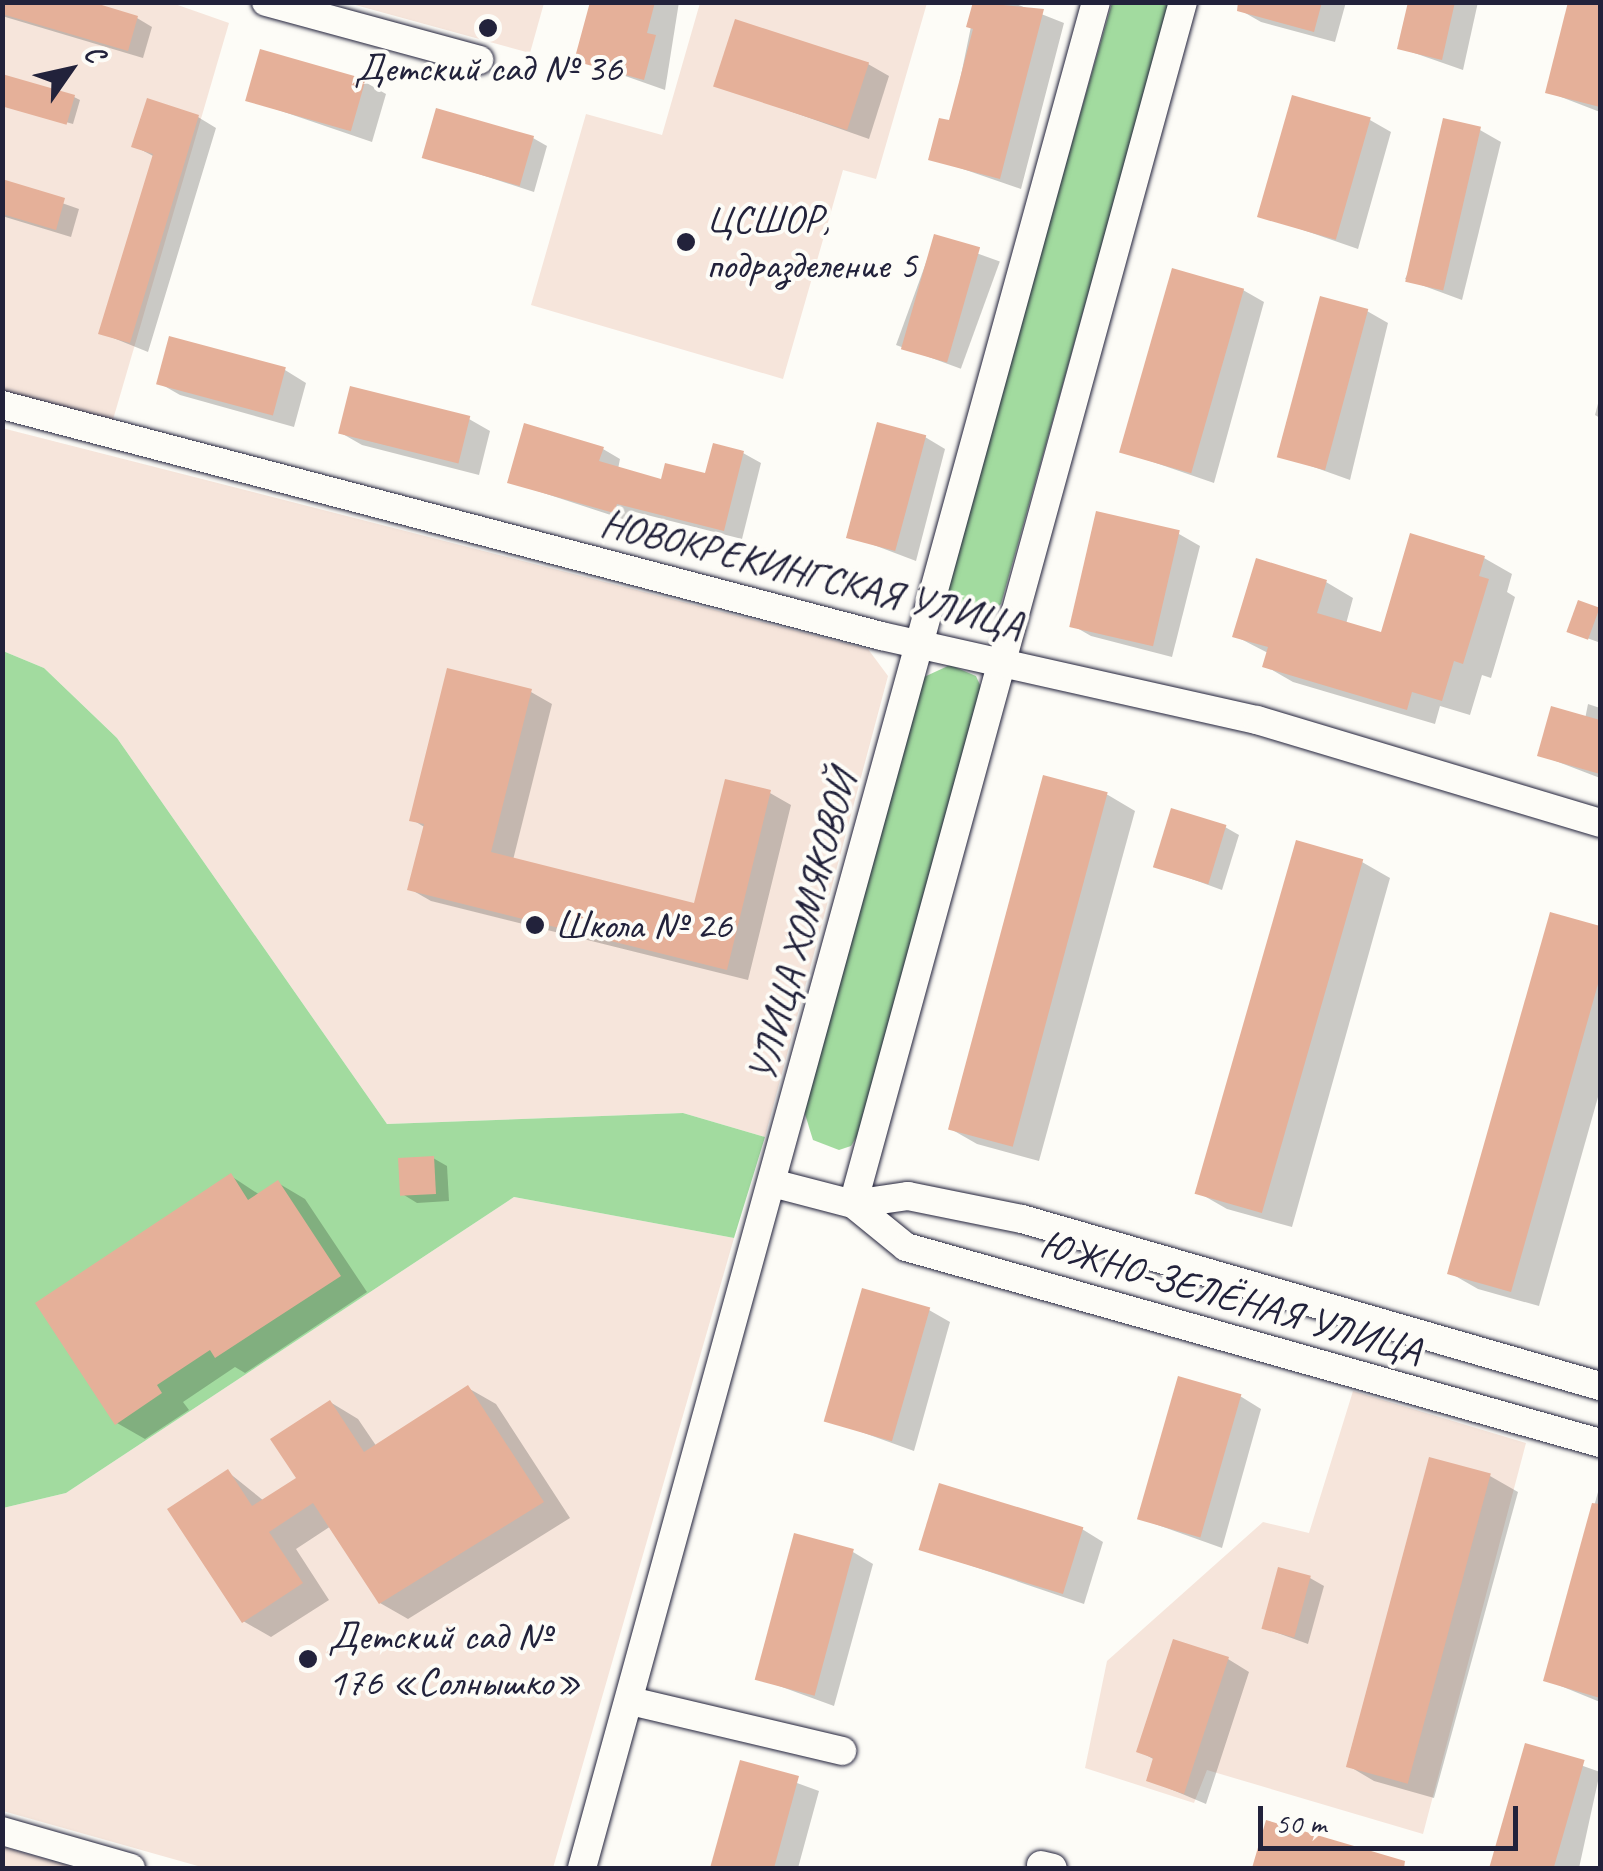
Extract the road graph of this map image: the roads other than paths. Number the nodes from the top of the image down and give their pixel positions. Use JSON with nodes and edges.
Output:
{"nodes":[{"id":1,"x":266,"y":2,"type":"edge"},
{"id":2,"x":1096,"y":2,"type":"edge"},
{"id":3,"x":1182,"y":2,"type":"edge"},
{"id":4,"x":479,"y":60,"type":"dead end"},
{"id":5,"x":2,"y":405,"type":"edge"},
{"id":6,"x":916,"y":644,"type":"junction"},
{"id":7,"x":1002,"y":664,"type":"junction"},
{"id":8,"x":1600,"y":823,"type":"edge"},
{"id":9,"x":779,"y":1170,"type":"junction"},
{"id":10,"x":853,"y":1204,"type":"junction"},
{"id":11,"x":1600,"y":1386,"type":"edge"},
{"id":12,"x":1600,"y":1444,"type":"edge"},
{"id":13,"x":631,"y":1701,"type":"junction"},
{"id":14,"x":842,"y":1752,"type":"dead end"},
{"id":15,"x":2,"y":1831,"type":"edge"},
{"id":16,"x":131,"y":1868,"type":"edge"},
{"id":17,"x":582,"y":1868,"type":"edge"}],
"edges":[{"from":1,"to":4,"type":"street"},
{"from":2,"to":6,"type":"street","name":"УЛИЦА ХОМЯКОВОЙ"},
{"from":3,"to":7,"type":"street"},
{"from":5,"to":6,"type":"street","name":"НОВОКРЕКИНГСКАЯ УЛИЦА"},
{"from":6,"to":7,"type":"street","name":"НОВОКРЕКИНГСКАЯ УЛИЦА"},
{"from":6,"to":9,"type":"street","name":"УЛИЦА ХОМЯКОВОЙ"},
{"from":7,"to":8,"type":"street","name":"НОВОКРЕКИНГСКАЯ УЛИЦА"},
{"from":7,"to":10,"type":"street"},
{"from":9,"to":10,"type":"street","name":"ЮЖНО-ЗЕЛЁНАЯ УЛИЦА"},
{"from":9,"to":13,"type":"street","name":"УЛИЦА ХОМЯКОВОЙ"},
{"from":10,"to":11,"type":"street","name":"ЮЖНО-ЗЕЛЁНАЯ УЛИЦА"},
{"from":10,"to":12,"type":"street","name":"ЮЖНО-ЗЕЛЁНАЯ УЛИЦА"},
{"from":13,"to":14,"type":"street"},
{"from":13,"to":17,"type":"street","name":"УЛИЦА ХОМЯКОВОЙ"},
{"from":15,"to":16,"type":"street"}]}
